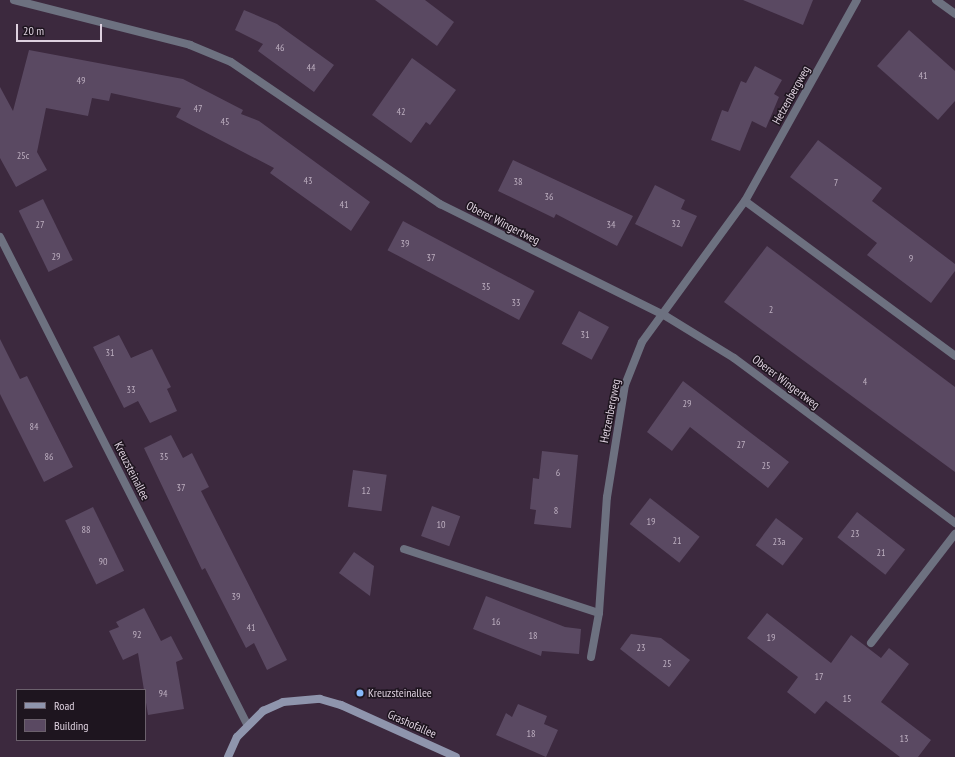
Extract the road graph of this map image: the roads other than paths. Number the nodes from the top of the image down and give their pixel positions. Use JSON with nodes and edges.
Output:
{"nodes":[{"id":1,"x":14,"y":0,"type":"edge"},
{"id":2,"x":857,"y":0,"type":"edge"},
{"id":3,"x":936,"y":0,"type":"edge"},
{"id":4,"x":955,"y":14,"type":"edge"},
{"id":5,"x":745,"y":201,"type":"junction"},
{"id":6,"x":0,"y":237,"type":"edge"},
{"id":7,"x":664,"y":315,"type":"junction"},
{"id":8,"x":955,"y":356,"type":"edge"},
{"id":9,"x":955,"y":523,"type":"edge"},
{"id":10,"x":955,"y":534,"type":"edge"},
{"id":11,"x":404,"y":549,"type":"dead end"},
{"id":12,"x":599,"y":613,"type":"junction"},
{"id":13,"x":871,"y":643,"type":"dead end"},
{"id":14,"x":591,"y":657,"type":"dead end"},
{"id":15,"x":247,"y":724,"type":"junction"},
{"id":16,"x":228,"y":757,"type":"edge"},
{"id":17,"x":456,"y":757,"type":"edge"}],
"edges":[{"from":1,"to":7,"type":"street","name":"Oberer Wingertweg"},
{"from":2,"to":5,"type":"street","name":"Hetzenbergweg"},
{"from":3,"to":4,"type":"street"},
{"from":5,"to":7,"type":"street","name":"Hetzenbergweg"},
{"from":5,"to":8,"type":"street"},
{"from":6,"to":15,"type":"street","name":"Kreuzsteinallee"},
{"from":7,"to":9,"type":"street","name":"Oberer Wingertweg"},
{"from":7,"to":12,"type":"street","name":"Hetzenbergweg"},
{"from":10,"to":13,"type":"street"},
{"from":11,"to":12,"type":"street"},
{"from":12,"to":14,"type":"street","name":"Hetzenbergweg"},
{"from":15,"to":16,"type":"street"},
{"from":15,"to":17,"type":"street","name":"Grashofallee"}]}
